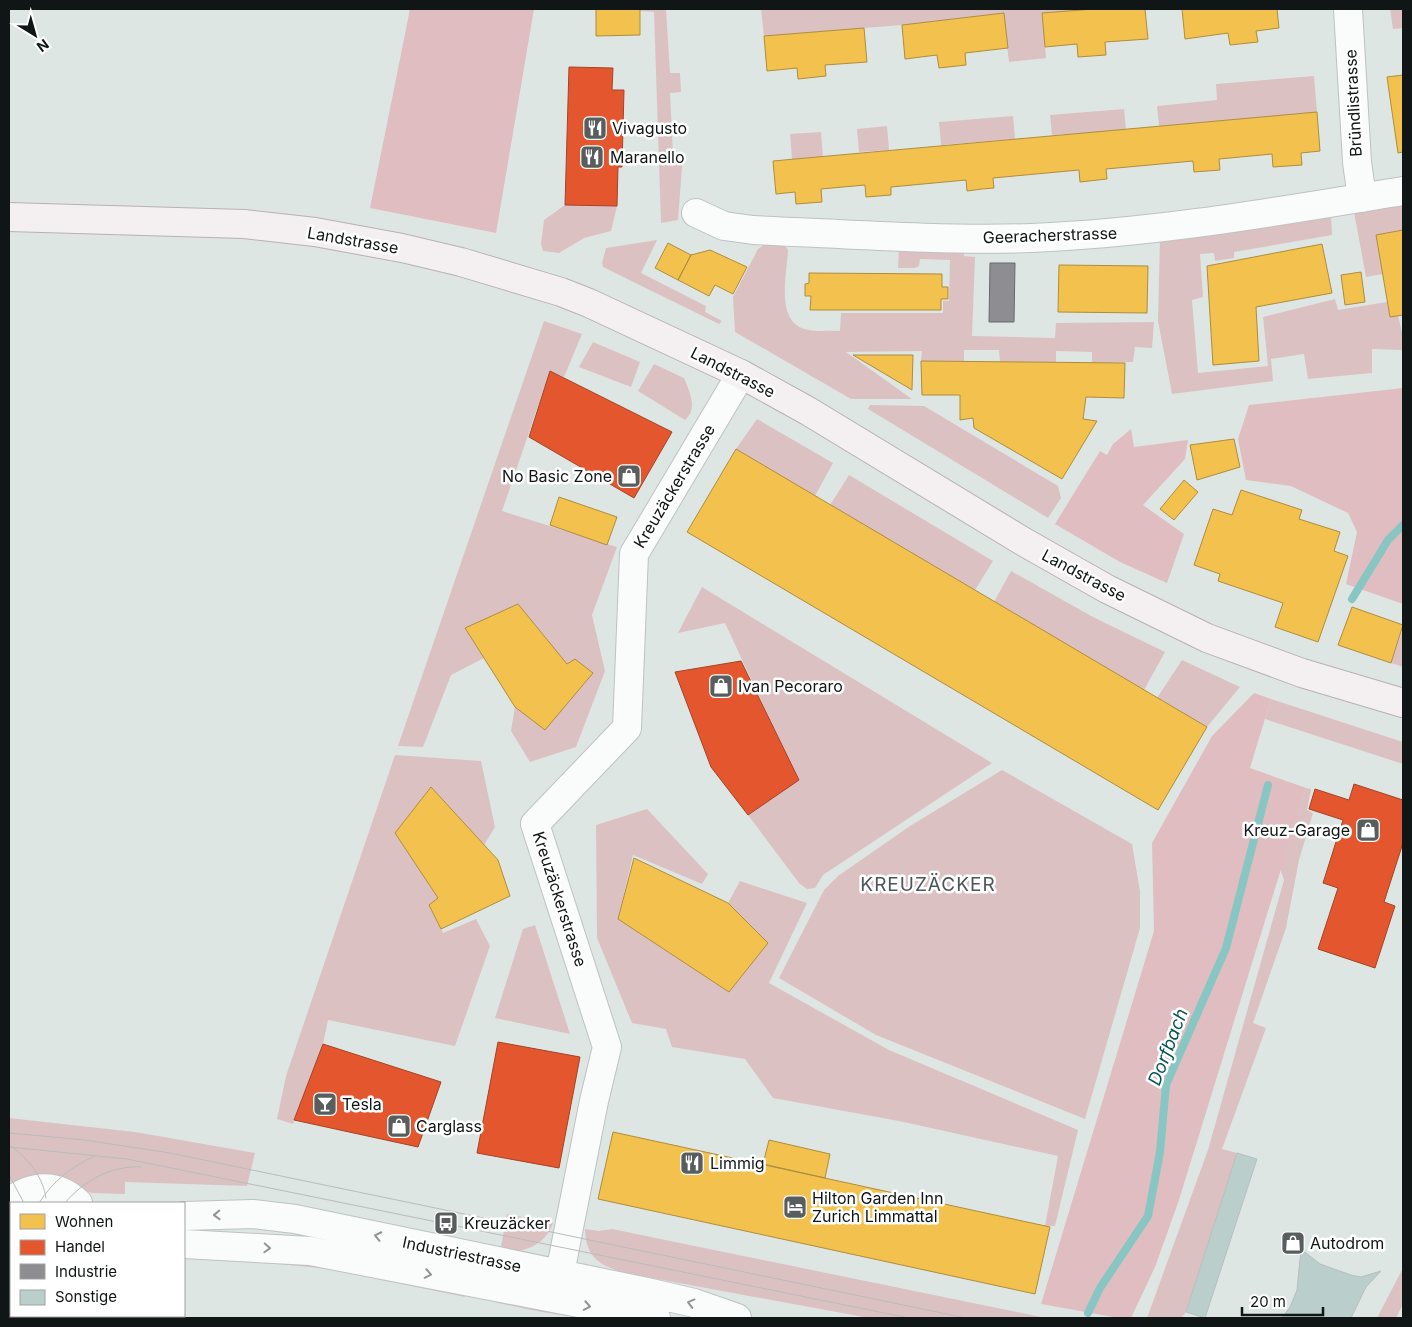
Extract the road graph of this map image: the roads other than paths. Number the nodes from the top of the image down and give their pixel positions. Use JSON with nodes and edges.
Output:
{"nodes":[{"id":1,"x":1348,"y":9,"type":"edge"},
{"id":2,"x":1403,"y":191,"type":"edge"},
{"id":3,"x":1362,"y":198,"type":"junction"},
{"id":4,"x":696,"y":213,"type":"dead end"},
{"id":5,"x":9,"y":217,"type":"edge"},
{"id":6,"x":741,"y":374,"type":"junction"},
{"id":7,"x":1403,"y":703,"type":"edge"},
{"id":8,"x":9,"y":1202,"type":"edge"},
{"id":9,"x":77,"y":1202,"type":"edge"},
{"id":10,"x":185,"y":1216,"type":"edge"},
{"id":11,"x":185,"y":1244,"type":"edge"},
{"id":12,"x":560,"y":1273,"type":"junction"},
{"id":13,"x":646,"y":1318,"type":"edge"},
{"id":14,"x":737,"y":1318,"type":"edge"}],
"edges":[{"from":1,"to":3,"type":"street","name":"Bründlistrasse"},
{"from":2,"to":3,"type":"street","name":"Geeracherstrasse"},
{"from":3,"to":4,"type":"street","name":"Geeracherstrasse"},
{"from":5,"to":6,"type":"main road","name":"Landstrasse"},
{"from":6,"to":7,"type":"main road","name":"Landstrasse"},
{"from":6,"to":12,"type":"street","name":"Kreuzäckerstrasse"},
{"from":8,"to":9,"type":"street"},
{"from":12,"to":10,"type":"street","name":"Industriestrasse","one_way":true},
{"from":11,"to":13,"type":"street","name":"Industriestrasse","one_way":true},
{"from":14,"to":12,"type":"street","name":"Industriestrasse","one_way":true}]}
